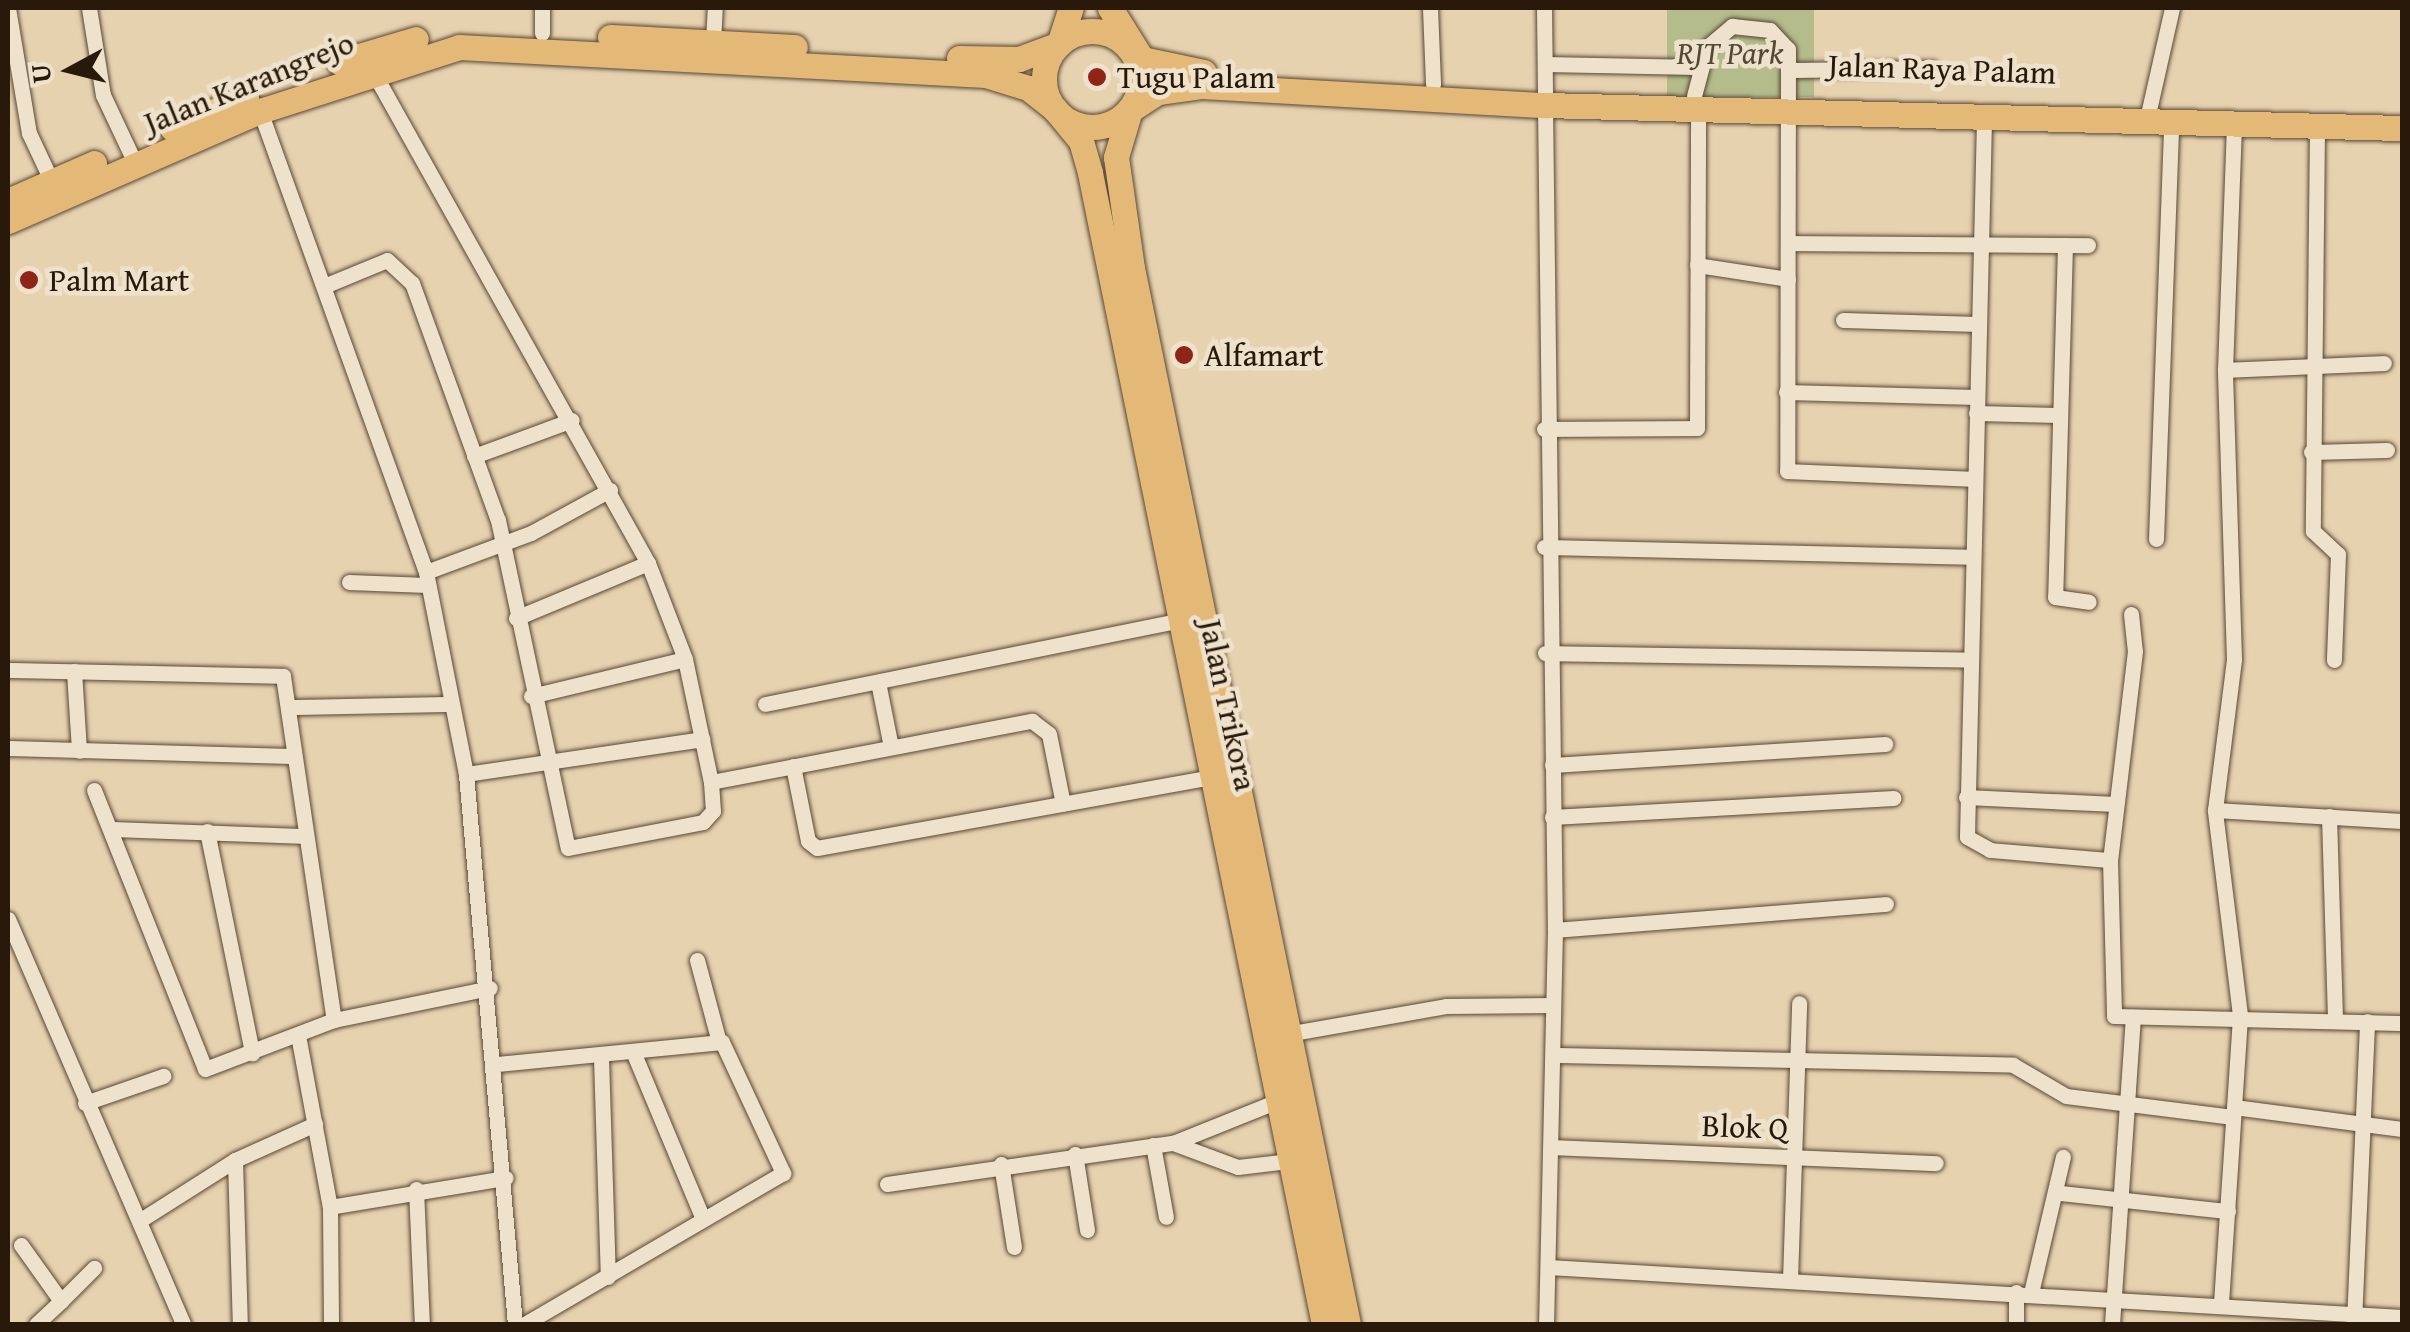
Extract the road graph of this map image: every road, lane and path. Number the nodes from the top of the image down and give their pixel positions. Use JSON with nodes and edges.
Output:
{"nodes":[{"id":1,"x":8,"y":8,"type":"edge"},
{"id":2,"x":89,"y":8,"type":"edge"},
{"id":3,"x":715,"y":8,"type":"edge"},
{"id":4,"x":1071,"y":8,"type":"edge"},
{"id":5,"x":1110,"y":8,"type":"edge"},
{"id":6,"x":1430,"y":8,"type":"edge"},
{"id":7,"x":1544,"y":8,"type":"edge"},
{"id":8,"x":1732,"y":8,"type":"edge"},
{"id":9,"x":1757,"y":8,"type":"edge"},
{"id":10,"x":2172,"y":8,"type":"edge"},
{"id":11,"x":542,"y":20,"type":"edge"},
{"id":12,"x":1732,"y":26,"type":"junction"},
{"id":13,"x":1757,"y":26,"type":"junction"},
{"id":14,"x":713,"y":42,"type":"junction"},
{"id":15,"x":1059,"y":44,"type":"junction"},
{"id":16,"x":1127,"y":46,"type":"junction"},
{"id":17,"x":1544,"y":64,"type":"junction"},
{"id":18,"x":1697,"y":67,"type":"junction"},
{"id":19,"x":371,"y":68,"type":"junction"},
{"id":20,"x":1932,"y":68,"type":"dead end"},
{"id":21,"x":13,"y":70,"type":"edge"},
{"id":22,"x":1793,"y":70,"type":"junction"},
{"id":23,"x":1433,"y":84,"type":"junction"},
{"id":24,"x":1545,"y":98,"type":"junction"},
{"id":25,"x":1696,"y":103,"type":"junction"},
{"id":26,"x":1792,"y":104,"type":"junction"},
{"id":27,"x":1054,"y":108,"type":"junction"},
{"id":28,"x":1130,"y":110,"type":"junction"},
{"id":29,"x":260,"y":111,"type":"junction"},
{"id":30,"x":2402,"y":116,"type":"edge"},
{"id":31,"x":2160,"y":117,"type":"junction"},
{"id":32,"x":1984,"y":120,"type":"junction"},
{"id":33,"x":2234,"y":126,"type":"junction"},
{"id":34,"x":2317,"y":127,"type":"junction"},
{"id":35,"x":2402,"y":128,"type":"edge"},
{"id":36,"x":131,"y":156,"type":"junction"},
{"id":37,"x":52,"y":182,"type":"junction"},
{"id":38,"x":8,"y":201,"type":"edge"},
{"id":39,"x":8,"y":220,"type":"edge"},
{"id":40,"x":1789,"y":243,"type":"junction"},
{"id":41,"x":1981,"y":244,"type":"junction"},
{"id":42,"x":2065,"y":245,"type":"junction"},
{"id":43,"x":2088,"y":245,"type":"dead end"},
{"id":44,"x":1697,"y":265,"type":"junction"},
{"id":45,"x":1788,"y":279,"type":"junction"},
{"id":46,"x":324,"y":286,"type":"junction"},
{"id":47,"x":1843,"y":320,"type":"dead end"},
{"id":48,"x":1979,"y":324,"type":"junction"},
{"id":49,"x":2384,"y":363,"type":"dead end"},
{"id":50,"x":2312,"y":368,"type":"junction"},
{"id":51,"x":2226,"y":370,"type":"junction"},
{"id":52,"x":1786,"y":392,"type":"junction"},
{"id":53,"x":1976,"y":405,"type":"junction"},
{"id":54,"x":2058,"y":415,"type":"junction"},
{"id":55,"x":572,"y":420,"type":"junction"},
{"id":56,"x":1544,"y":429,"type":"junction"},
{"id":57,"x":2387,"y":450,"type":"dead end"},
{"id":58,"x":2312,"y":452,"type":"junction"},
{"id":59,"x":474,"y":456,"type":"junction"},
{"id":60,"x":1974,"y":479,"type":"junction"},
{"id":61,"x":610,"y":490,"type":"junction"},
{"id":62,"x":2156,"y":539,"type":"dead end"},
{"id":63,"x":503,"y":544,"type":"junction"},
{"id":64,"x":1544,"y":547,"type":"junction"},
{"id":65,"x":1972,"y":557,"type":"junction"},
{"id":66,"x":648,"y":563,"type":"junction"},
{"id":67,"x":427,"y":579,"type":"junction"},
{"id":68,"x":349,"y":582,"type":"dead end"},
{"id":69,"x":2089,"y":602,"type":"dead end"},
{"id":70,"x":2130,"y":614,"type":"dead end"},
{"id":71,"x":516,"y":618,"type":"junction"},
{"id":72,"x":1177,"y":621,"type":"junction"},
{"id":73,"x":1545,"y":654,"type":"junction"},
{"id":74,"x":685,"y":659,"type":"junction"},
{"id":75,"x":1969,"y":660,"type":"junction"},
{"id":76,"x":2334,"y":660,"type":"dead end"},
{"id":77,"x":8,"y":670,"type":"edge"},
{"id":78,"x":74,"y":671,"type":"junction"},
{"id":79,"x":878,"y":682,"type":"junction"},
{"id":80,"x":531,"y":696,"type":"junction"},
{"id":81,"x":451,"y":704,"type":"junction"},
{"id":82,"x":765,"y":704,"type":"dead end"},
{"id":83,"x":290,"y":707,"type":"junction"},
{"id":84,"x":702,"y":739,"type":"junction"},
{"id":85,"x":1885,"y":744,"type":"dead end"},
{"id":86,"x":890,"y":747,"type":"junction"},
{"id":87,"x":8,"y":748,"type":"edge"},
{"id":88,"x":79,"y":752,"type":"junction"},
{"id":89,"x":292,"y":756,"type":"junction"},
{"id":90,"x":1552,"y":765,"type":"junction"},
{"id":91,"x":792,"y":766,"type":"junction"},
{"id":92,"x":546,"y":769,"type":"junction"},
{"id":93,"x":466,"y":774,"type":"junction"},
{"id":94,"x":1210,"y":777,"type":"junction"},
{"id":95,"x":711,"y":782,"type":"junction"},
{"id":96,"x":94,"y":790,"type":"dead end"},
{"id":97,"x":1966,"y":796,"type":"junction"},
{"id":98,"x":1892,"y":798,"type":"dead end"},
{"id":99,"x":1063,"y":804,"type":"junction"},
{"id":100,"x":2116,"y":804,"type":"junction"},
{"id":101,"x":2215,"y":810,"type":"junction"},
{"id":102,"x":1552,"y":816,"type":"junction"},
{"id":103,"x":2329,"y":816,"type":"junction"},
{"id":104,"x":2402,"y":821,"type":"edge"},
{"id":105,"x":113,"y":829,"type":"junction"},
{"id":106,"x":208,"y":831,"type":"junction"},
{"id":107,"x":300,"y":836,"type":"junction"},
{"id":108,"x":2110,"y":860,"type":"junction"},
{"id":109,"x":1886,"y":904,"type":"dead end"},
{"id":110,"x":8,"y":919,"type":"edge"},
{"id":111,"x":1554,"y":930,"type":"junction"},
{"id":112,"x":696,"y":960,"type":"dead end"},
{"id":113,"x":490,"y":988,"type":"junction"},
{"id":114,"x":1799,"y":1003,"type":"dead end"},
{"id":115,"x":1553,"y":1005,"type":"junction"},
{"id":116,"x":2240,"y":1016,"type":"junction"},
{"id":117,"x":2335,"y":1016,"type":"junction"},
{"id":118,"x":2133,"y":1017,"type":"junction"},
{"id":119,"x":334,"y":1020,"type":"junction"},
{"id":120,"x":2367,"y":1021,"type":"junction"},
{"id":121,"x":2402,"y":1022,"type":"edge"},
{"id":122,"x":1287,"y":1034,"type":"junction"},
{"id":123,"x":298,"y":1035,"type":"junction"},
{"id":124,"x":719,"y":1042,"type":"junction"},
{"id":125,"x":252,"y":1053,"type":"junction"},
{"id":126,"x":634,"y":1054,"type":"junction"},
{"id":127,"x":1554,"y":1055,"type":"junction"},
{"id":128,"x":1798,"y":1056,"type":"junction"},
{"id":129,"x":602,"y":1058,"type":"junction"},
{"id":130,"x":498,"y":1064,"type":"junction"},
{"id":131,"x":163,"y":1076,"type":"dead end"},
{"id":132,"x":1275,"y":1102,"type":"junction"},
{"id":133,"x":2128,"y":1103,"type":"junction"},
{"id":134,"x":85,"y":1104,"type":"junction"},
{"id":135,"x":2234,"y":1112,"type":"junction"},
{"id":136,"x":315,"y":1124,"type":"junction"},
{"id":137,"x":2362,"y":1126,"type":"junction"},
{"id":138,"x":2402,"y":1129,"type":"edge"},
{"id":139,"x":1173,"y":1143,"type":"junction"},
{"id":140,"x":1152,"y":1145,"type":"junction"},
{"id":141,"x":1552,"y":1146,"type":"junction"},
{"id":142,"x":1075,"y":1154,"type":"junction"},
{"id":143,"x":1794,"y":1156,"type":"junction"},
{"id":144,"x":2063,"y":1156,"type":"dead end"},
{"id":145,"x":235,"y":1160,"type":"junction"},
{"id":146,"x":1288,"y":1161,"type":"junction"},
{"id":147,"x":1936,"y":1163,"type":"dead end"},
{"id":148,"x":1001,"y":1164,"type":"junction"},
{"id":149,"x":506,"y":1178,"type":"junction"},
{"id":150,"x":888,"y":1184,"type":"dead end"},
{"id":151,"x":416,"y":1189,"type":"junction"},
{"id":152,"x":1307,"y":1190,"type":"junction"},
{"id":153,"x":2061,"y":1193,"type":"junction"},
{"id":154,"x":2121,"y":1197,"type":"junction"},
{"id":155,"x":330,"y":1208,"type":"junction"},
{"id":156,"x":2228,"y":1210,"type":"junction"},
{"id":157,"x":1166,"y":1217,"type":"dead end"},
{"id":158,"x":703,"y":1219,"type":"junction"},
{"id":159,"x":139,"y":1221,"type":"junction"},
{"id":160,"x":1087,"y":1230,"type":"dead end"},
{"id":161,"x":1318,"y":1243,"type":"junction"},
{"id":162,"x":21,"y":1246,"type":"dead end"},
{"id":163,"x":1014,"y":1247,"type":"dead end"},
{"id":164,"x":1548,"y":1267,"type":"junction"},
{"id":165,"x":94,"y":1268,"type":"dead end"},
{"id":166,"x":608,"y":1277,"type":"junction"},
{"id":167,"x":1790,"y":1280,"type":"junction"},
{"id":168,"x":2023,"y":1293,"type":"junction"},
{"id":169,"x":2114,"y":1298,"type":"junction"},
{"id":170,"x":61,"y":1301,"type":"junction"},
{"id":171,"x":2221,"y":1303,"type":"junction"},
{"id":172,"x":2402,"y":1317,"type":"edge"},
{"id":173,"x":2354,"y":1320,"type":"edge"},
{"id":174,"x":36,"y":1324,"type":"edge"},
{"id":175,"x":183,"y":1324,"type":"edge"},
{"id":176,"x":240,"y":1324,"type":"edge"},
{"id":177,"x":331,"y":1324,"type":"edge"},
{"id":178,"x":422,"y":1324,"type":"edge"},
{"id":179,"x":515,"y":1324,"type":"edge"},
{"id":180,"x":525,"y":1324,"type":"edge"},
{"id":181,"x":1324,"y":1324,"type":"edge"},
{"id":182,"x":1348,"y":1324,"type":"edge"},
{"id":183,"x":1546,"y":1324,"type":"edge"},
{"id":184,"x":2016,"y":1324,"type":"edge"},
{"id":185,"x":2112,"y":1324,"type":"edge"}],
"edges":[{"from":1,"to":21,"type":"street"},
{"from":2,"to":36,"type":"street"},
{"from":3,"to":14,"type":"street"},
{"from":4,"to":15,"type":"main road"},
{"from":5,"to":16,"type":"main road"},
{"from":6,"to":23,"type":"street"},
{"from":7,"to":17,"type":"street"},
{"from":8,"to":12,"type":"street"},
{"from":9,"to":13,"type":"street"},
{"from":10,"to":31,"type":"street"},
{"from":11,"to":14,"type":"main road","name":"Jalan Karangrejo"},
{"from":11,"to":36,"type":"main road","name":"Jalan Karangrejo"},
{"from":12,"to":13,"type":"street"},
{"from":12,"to":18,"type":"street"},
{"from":13,"to":22,"type":"street"},
{"from":14,"to":15,"type":"main road","name":"Jalan Karangrejo"},
{"from":15,"to":16,"type":"main road"},
{"from":15,"to":27,"type":"main road"},
{"from":16,"to":23,"type":"main road","name":"Jalan Raya Palam"},
{"from":16,"to":28,"type":"main road"},
{"from":17,"to":18,"type":"street"},
{"from":17,"to":24,"type":"street"},
{"from":18,"to":25,"type":"street"},
{"from":19,"to":27,"type":"main road","name":"Jalan Karangrejo"},
{"from":19,"to":29,"type":"main road","name":"Jalan Karangrejo"},
{"from":19,"to":55,"type":"street"},
{"from":20,"to":22,"type":"street"},
{"from":21,"to":37,"type":"street"},
{"from":22,"to":26,"type":"street"},
{"from":23,"to":24,"type":"main road","name":"Jalan Raya Palam"},
{"from":24,"to":25,"type":"main road","name":"Jalan Raya Palam"},
{"from":24,"to":28,"type":"main road","name":"Jalan Raya Palam"},
{"from":24,"to":56,"type":"street"},
{"from":25,"to":26,"type":"main road","name":"Jalan Raya Palam"},
{"from":25,"to":44,"type":"street"},
{"from":26,"to":31,"type":"main road","name":"Jalan Raya Palam"},
{"from":26,"to":32,"type":"main road","name":"Jalan Raya Palam"},
{"from":26,"to":40,"type":"street"},
{"from":27,"to":28,"type":"main road"},
{"from":27,"to":72,"type":"main road","name":"Jalan Trikora"},
{"from":28,"to":122,"type":"main road","name":"Jalan Trikora"},
{"from":29,"to":36,"type":"main road","name":"Jalan Karangrejo"},
{"from":29,"to":46,"type":"street"},
{"from":30,"to":31,"type":"main road","name":"Jalan Raya Palam"},
{"from":31,"to":32,"type":"main road","name":"Jalan Raya Palam"},
{"from":31,"to":33,"type":"main road","name":"Jalan Raya Palam"},
{"from":31,"to":62,"type":"street"},
{"from":32,"to":41,"type":"street"},
{"from":33,"to":34,"type":"main road","name":"Jalan Raya Palam"},
{"from":33,"to":51,"type":"street"},
{"from":34,"to":35,"type":"main road","name":"Jalan Raya Palam"},
{"from":34,"to":50,"type":"street"},
{"from":36,"to":37,"type":"main road","name":"Jalan Karangrejo"},
{"from":36,"to":39,"type":"main road","name":"Jalan Karangrejo"},
{"from":37,"to":38,"type":"main road","name":"Jalan Karangrejo"},
{"from":40,"to":41,"type":"street"},
{"from":40,"to":45,"type":"street"},
{"from":41,"to":42,"type":"street"},
{"from":41,"to":48,"type":"street"},
{"from":42,"to":43,"type":"street"},
{"from":42,"to":54,"type":"street"},
{"from":44,"to":45,"type":"street"},
{"from":44,"to":56,"type":"street"},
{"from":45,"to":52,"type":"street"},
{"from":46,"to":59,"type":"street"},
{"from":46,"to":67,"type":"street"},
{"from":47,"to":48,"type":"street"},
{"from":48,"to":53,"type":"street"},
{"from":49,"to":50,"type":"street"},
{"from":50,"to":51,"type":"street"},
{"from":50,"to":58,"type":"street"},
{"from":51,"to":101,"type":"street"},
{"from":52,"to":53,"type":"street"},
{"from":52,"to":60,"type":"street"},
{"from":53,"to":54,"type":"street"},
{"from":53,"to":60,"type":"street"},
{"from":54,"to":69,"type":"street"},
{"from":55,"to":59,"type":"street"},
{"from":55,"to":61,"type":"street"},
{"from":56,"to":64,"type":"street"},
{"from":57,"to":58,"type":"street"},
{"from":58,"to":76,"type":"street"},
{"from":59,"to":63,"type":"street"},
{"from":60,"to":65,"type":"street"},
{"from":61,"to":63,"type":"street"},
{"from":61,"to":66,"type":"street"},
{"from":63,"to":67,"type":"street"},
{"from":63,"to":71,"type":"street"},
{"from":64,"to":65,"type":"street"},
{"from":64,"to":73,"type":"street"},
{"from":65,"to":75,"type":"street"},
{"from":66,"to":71,"type":"street"},
{"from":66,"to":74,"type":"street"},
{"from":67,"to":68,"type":"street"},
{"from":67,"to":81,"type":"street"},
{"from":70,"to":100,"type":"street"},
{"from":71,"to":80,"type":"street"},
{"from":72,"to":79,"type":"street"},
{"from":72,"to":94,"type":"main road","name":"Jalan Trikora"},
{"from":73,"to":75,"type":"street"},
{"from":73,"to":90,"type":"street"},
{"from":74,"to":80,"type":"street"},
{"from":74,"to":84,"type":"street"},
{"from":75,"to":97,"type":"street"},
{"from":77,"to":78,"type":"street"},
{"from":78,"to":83,"type":"street"},
{"from":78,"to":88,"type":"street"},
{"from":79,"to":82,"type":"street"},
{"from":79,"to":86,"type":"street"},
{"from":80,"to":92,"type":"street"},
{"from":81,"to":83,"type":"street"},
{"from":81,"to":93,"type":"street"},
{"from":83,"to":89,"type":"street"},
{"from":84,"to":92,"type":"street"},
{"from":84,"to":95,"type":"street"},
{"from":85,"to":90,"type":"street"},
{"from":86,"to":91,"type":"street"},
{"from":86,"to":99,"type":"street"},
{"from":87,"to":88,"type":"street"},
{"from":88,"to":89,"type":"street"},
{"from":89,"to":107,"type":"street"},
{"from":90,"to":102,"type":"street"},
{"from":91,"to":95,"type":"street"},
{"from":91,"to":99,"type":"street"},
{"from":92,"to":93,"type":"street"},
{"from":92,"to":95,"type":"street"},
{"from":93,"to":113,"type":"street"},
{"from":94,"to":99,"type":"street"},
{"from":94,"to":132,"type":"main road","name":"Jalan Trikora"},
{"from":96,"to":105,"type":"street"},
{"from":97,"to":100,"type":"street"},
{"from":97,"to":108,"type":"street"},
{"from":98,"to":102,"type":"street"},
{"from":100,"to":108,"type":"street"},
{"from":101,"to":103,"type":"street"},
{"from":101,"to":116,"type":"street"},
{"from":102,"to":111,"type":"street"},
{"from":103,"to":104,"type":"street"},
{"from":103,"to":117,"type":"street"},
{"from":105,"to":106,"type":"street"},
{"from":105,"to":125,"type":"street"},
{"from":106,"to":107,"type":"street"},
{"from":106,"to":125,"type":"street"},
{"from":107,"to":119,"type":"street"},
{"from":108,"to":118,"type":"street"},
{"from":109,"to":111,"type":"street"},
{"from":110,"to":134,"type":"street"},
{"from":111,"to":115,"type":"street"},
{"from":112,"to":124,"type":"street"},
{"from":113,"to":119,"type":"street"},
{"from":113,"to":130,"type":"street"},
{"from":114,"to":128,"type":"street"},
{"from":115,"to":122,"type":"street"},
{"from":115,"to":127,"type":"street"},
{"from":116,"to":117,"type":"street"},
{"from":116,"to":118,"type":"street"},
{"from":116,"to":135,"type":"street"},
{"from":117,"to":120,"type":"street"},
{"from":118,"to":133,"type":"street"},
{"from":119,"to":123,"type":"street"},
{"from":120,"to":121,"type":"street"},
{"from":120,"to":137,"type":"street"},
{"from":122,"to":152,"type":"main road","name":"Jalan Trikora"},
{"from":123,"to":125,"type":"street"},
{"from":123,"to":136,"type":"street"},
{"from":124,"to":126,"type":"street"},
{"from":124,"to":158,"type":"street"},
{"from":126,"to":129,"type":"street"},
{"from":126,"to":158,"type":"street"},
{"from":127,"to":128,"type":"street"},
{"from":127,"to":141,"type":"street"},
{"from":128,"to":133,"type":"street"},
{"from":128,"to":143,"type":"street"},
{"from":129,"to":130,"type":"street"},
{"from":129,"to":166,"type":"street"},
{"from":130,"to":149,"type":"street"},
{"from":131,"to":134,"type":"street"},
{"from":132,"to":139,"type":"street"},
{"from":132,"to":146,"type":"main road","name":"Jalan Trikora"},
{"from":133,"to":135,"type":"street"},
{"from":133,"to":154,"type":"street"},
{"from":134,"to":159,"type":"street"},
{"from":135,"to":137,"type":"street"},
{"from":135,"to":156,"type":"street"},
{"from":136,"to":145,"type":"street"},
{"from":136,"to":155,"type":"street"},
{"from":137,"to":138,"type":"street"},
{"from":137,"to":173,"type":"street"},
{"from":139,"to":140,"type":"street"},
{"from":139,"to":146,"type":"street"},
{"from":140,"to":142,"type":"street"},
{"from":140,"to":157,"type":"street"},
{"from":141,"to":143,"type":"street","name":"Blok Q"},
{"from":141,"to":164,"type":"street"},
{"from":142,"to":148,"type":"street"},
{"from":142,"to":160,"type":"street"},
{"from":143,"to":147,"type":"street","name":"Blok Q"},
{"from":143,"to":167,"type":"street"},
{"from":144,"to":153,"type":"street"},
{"from":145,"to":159,"type":"street"},
{"from":145,"to":176,"type":"street"},
{"from":146,"to":152,"type":"main road","name":"Jalan Trikora"},
{"from":148,"to":150,"type":"street"},
{"from":148,"to":163,"type":"street"},
{"from":149,"to":151,"type":"street"},
{"from":149,"to":179,"type":"street"},
{"from":151,"to":155,"type":"street"},
{"from":151,"to":178,"type":"street"},
{"from":152,"to":161,"type":"main road","name":"Jalan Trikora"},
{"from":153,"to":154,"type":"street"},
{"from":153,"to":168,"type":"street"},
{"from":154,"to":156,"type":"street"},
{"from":154,"to":169,"type":"street"},
{"from":155,"to":177,"type":"street"},
{"from":156,"to":171,"type":"street"},
{"from":158,"to":166,"type":"street"},
{"from":159,"to":175,"type":"street"},
{"from":161,"to":181,"type":"main road","name":"Jalan Trikora"},
{"from":161,"to":182,"type":"main road","name":"Jalan Trikora"},
{"from":162,"to":170,"type":"street"},
{"from":164,"to":167,"type":"street"},
{"from":164,"to":183,"type":"street"},
{"from":165,"to":170,"type":"street"},
{"from":166,"to":180,"type":"street"},
{"from":167,"to":168,"type":"street"},
{"from":168,"to":169,"type":"street"},
{"from":168,"to":184,"type":"street"},
{"from":169,"to":171,"type":"street"},
{"from":169,"to":185,"type":"street"},
{"from":170,"to":174,"type":"street"},
{"from":171,"to":173,"type":"street"},
{"from":172,"to":173,"type":"street"}]}
